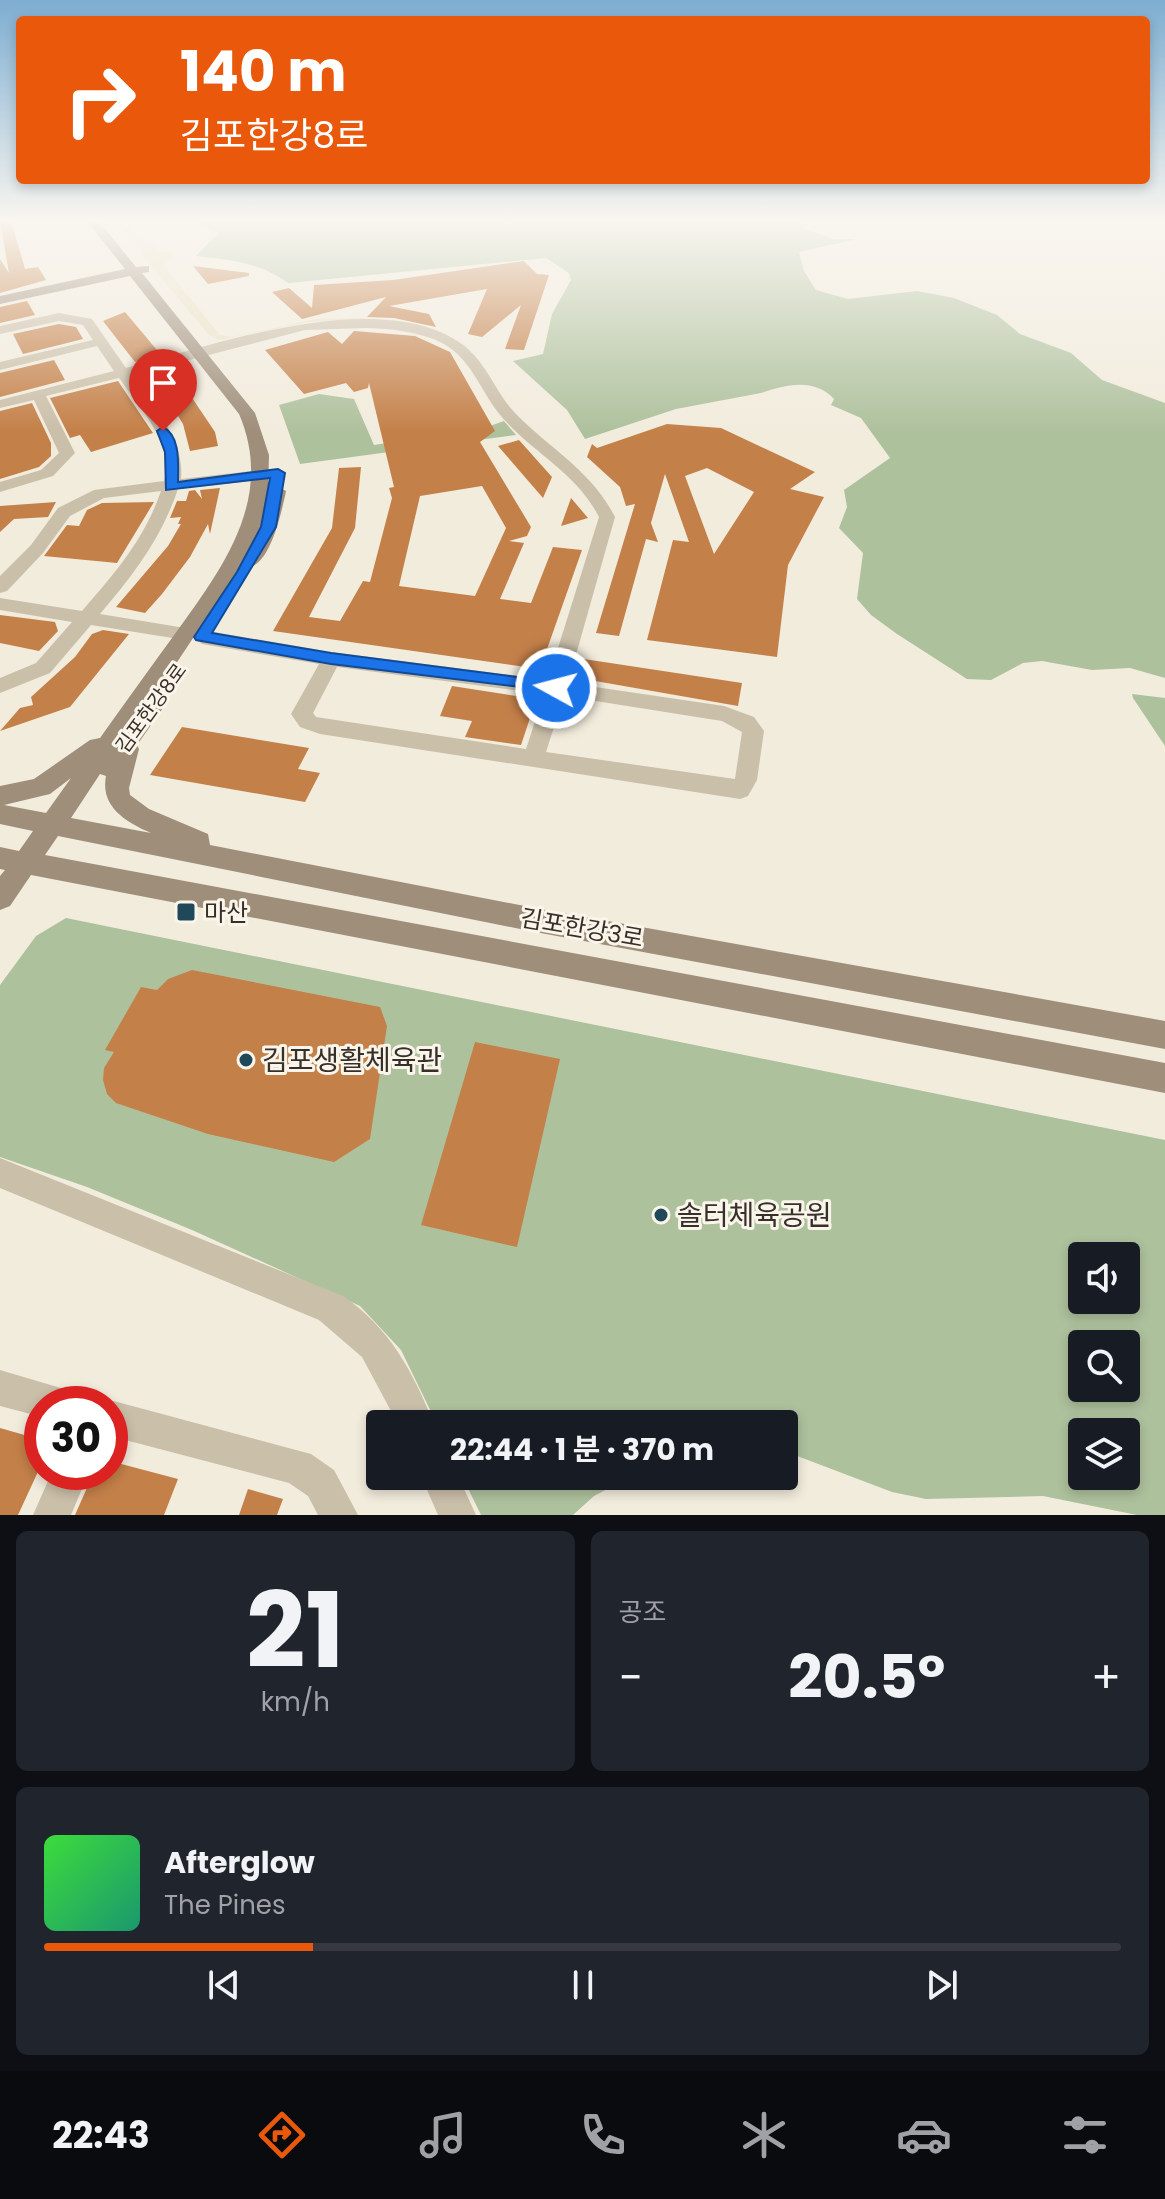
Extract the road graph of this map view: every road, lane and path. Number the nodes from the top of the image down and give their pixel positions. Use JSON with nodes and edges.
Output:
{"nodes":[{"id":1,"x":43,"y":291,"type":"edge"},
{"id":2,"x":156,"y":291,"type":"edge"},
{"id":3,"x":0,"y":300,"type":"edge"},
{"id":4,"x":0,"y":330,"type":"edge"},
{"id":5,"x":99,"y":342,"type":"junction"},
{"id":6,"x":205,"y":351,"type":"junction"},
{"id":7,"x":0,"y":366,"type":"edge"},
{"id":8,"x":125,"y":372,"type":"junction"},
{"id":9,"x":38,"y":394,"type":"junction"},
{"id":10,"x":0,"y":404,"type":"edge"},
{"id":11,"x":270,"y":474,"type":"junction"},
{"id":12,"x":0,"y":487,"type":"edge"},
{"id":13,"x":171,"y":487,"type":"junction"},
{"id":14,"x":0,"y":587,"type":"edge"},
{"id":15,"x":0,"y":604,"type":"edge"},
{"id":16,"x":85,"y":618,"type":"junction"},
{"id":17,"x":193,"y":635,"type":"junction"},
{"id":18,"x":331,"y":659,"type":"junction"},
{"id":19,"x":0,"y":686,"type":"edge"},
{"id":20,"x":556,"y":688,"type":"junction"},
{"id":21,"x":121,"y":739,"type":"junction"},
{"id":22,"x":533,"y":760,"type":"junction"},
{"id":23,"x":0,"y":796,"type":"edge"},
{"id":24,"x":0,"y":814,"type":"edge"},
{"id":25,"x":53,"y":825,"type":"junction"},
{"id":26,"x":12,"y":861,"type":"edge"},
{"id":27,"x":265,"y":865,"type":"junction"},
{"id":28,"x":0,"y":898,"type":"edge"},
{"id":29,"x":1165,"y":1035,"type":"edge"},
{"id":30,"x":1165,"y":1078,"type":"edge"},
{"id":31,"x":0,"y":1173,"type":"edge"},
{"id":32,"x":0,"y":1388,"type":"edge"},
{"id":33,"x":24,"y":1395,"type":"edge"},
{"id":34,"x":409,"y":1410,"type":"edge"},
{"id":35,"x":128,"y":1423,"type":"edge"},
{"id":36,"x":63,"y":1490,"type":"edge"},
{"id":37,"x":445,"y":1490,"type":"edge"},
{"id":38,"x":52,"y":1515,"type":"edge"},
{"id":39,"x":339,"y":1515,"type":"edge"},
{"id":40,"x":457,"y":1515,"type":"edge"}],
"edges":[{"from":1,"to":3,"type":"street"},
{"from":2,"to":6,"type":"street","name":"김포한강8로"},
{"from":4,"to":5,"type":"street"},
{"from":5,"to":7,"type":"street"},
{"from":5,"to":8,"type":"street"},
{"from":6,"to":8,"type":"street"},
{"from":6,"to":11,"type":"street","name":"김포한강8로"},
{"from":6,"to":20,"type":"street"},
{"from":8,"to":9,"type":"street"},
{"from":8,"to":13,"type":"street"},
{"from":9,"to":10,"type":"street"},
{"from":9,"to":12,"type":"street"},
{"from":11,"to":13,"type":"street"},
{"from":11,"to":17,"type":"street","name":"김포한강8로"},
{"from":13,"to":14,"type":"street"},
{"from":13,"to":16,"type":"street"},
{"from":15,"to":16,"type":"street"},
{"from":16,"to":17,"type":"street"},
{"from":16,"to":19,"type":"street"},
{"from":17,"to":18,"type":"street"},
{"from":17,"to":21,"type":"street","name":"김포한강8로"},
{"from":18,"to":20,"type":"street"},
{"from":18,"to":22,"type":"street"},
{"from":20,"to":22,"type":"street"},
{"from":20,"to":22,"type":"street"},
{"from":21,"to":23,"type":"street"},
{"from":21,"to":25,"type":"street","name":"김포한강8로"},
{"from":21,"to":27,"type":"street"},
{"from":24,"to":25,"type":"street","name":"김포한강3로"},
{"from":25,"to":26,"type":"street","name":"김포한강8로"},
{"from":25,"to":27,"type":"street","name":"김포한강3로"},
{"from":26,"to":28,"type":"street","name":"김포한강8로"},
{"from":26,"to":30,"type":"street","name":"김포한강3로"},
{"from":27,"to":29,"type":"street","name":"김포한강3로"},
{"from":31,"to":34,"type":"street"},
{"from":32,"to":33,"type":"street"},
{"from":35,"to":39,"type":"street"},
{"from":36,"to":38,"type":"street"},
{"from":37,"to":40,"type":"street"}]}
